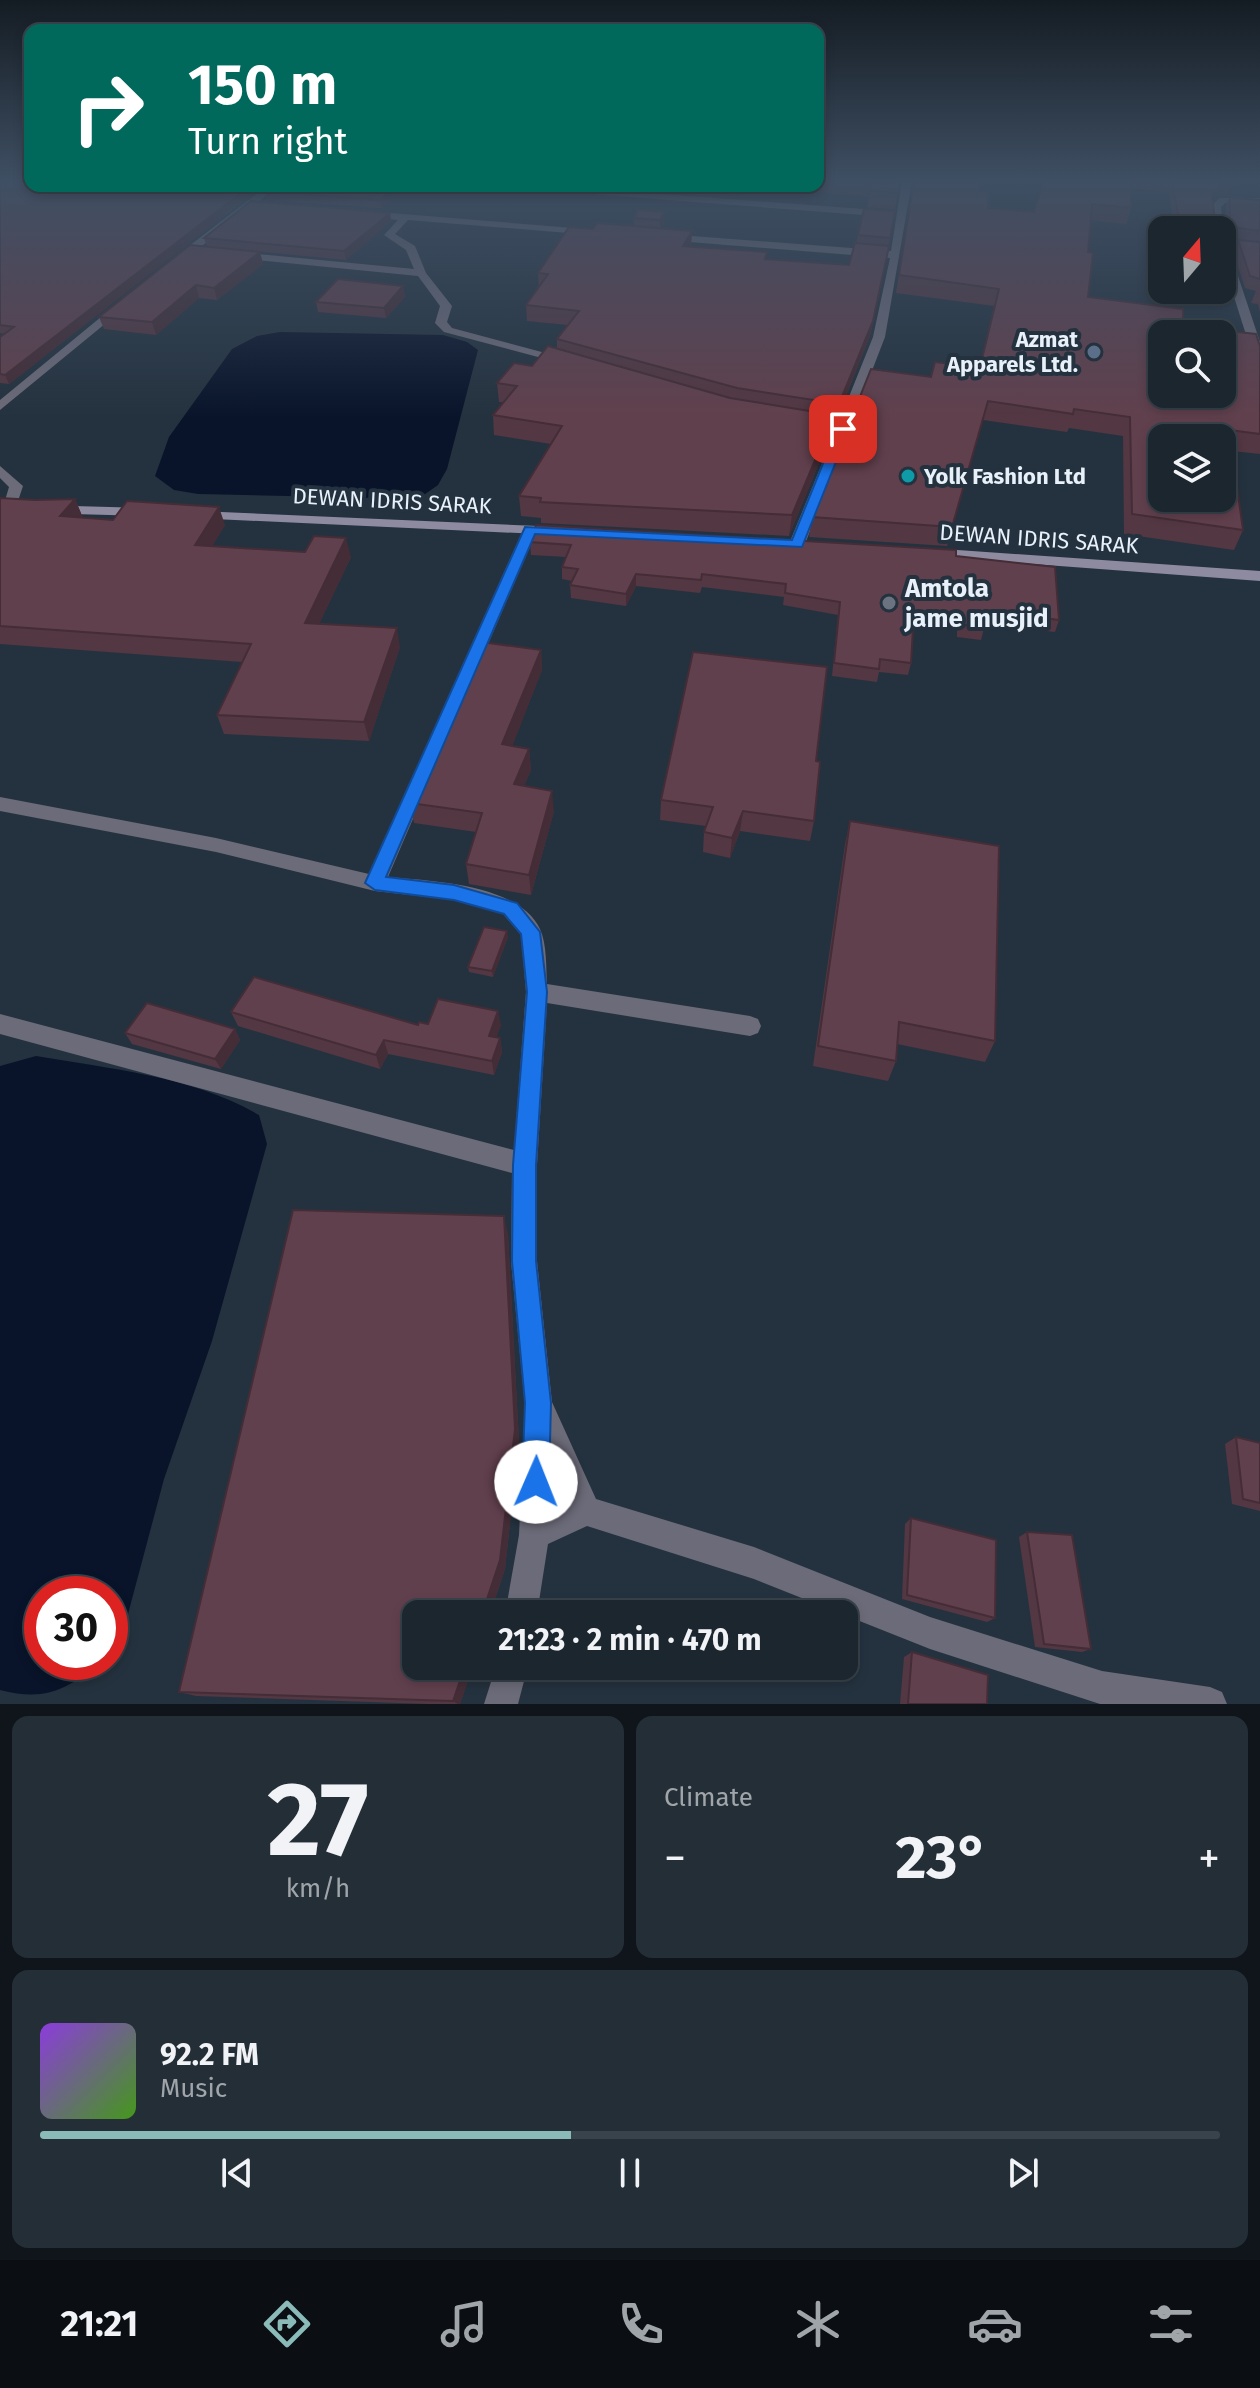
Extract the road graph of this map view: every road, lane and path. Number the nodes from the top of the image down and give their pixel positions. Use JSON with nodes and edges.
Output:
{"nodes":[{"id":1,"x":177,"y":261,"type":"edge"},
{"id":2,"x":294,"y":261,"type":"edge"},
{"id":3,"x":416,"y":261,"type":"edge"},
{"id":4,"x":895,"y":261,"type":"edge"},
{"id":5,"x":166,"y":269,"type":"edge"},
{"id":6,"x":1236,"y":272,"type":"edge"},
{"id":7,"x":421,"y":273,"type":"junction"},
{"id":8,"x":131,"y":297,"type":"edge"},
{"id":9,"x":1260,"y":360,"type":"edge"},
{"id":10,"x":571,"y":364,"type":"edge"},
{"id":11,"x":0,"y":406,"type":"edge"},
{"id":12,"x":797,"y":421,"type":"edge"},
{"id":13,"x":843,"y":429,"type":"junction"},
{"id":14,"x":0,"y":470,"type":"edge"},
{"id":15,"x":5,"y":508,"type":"edge"},
{"id":16,"x":530,"y":530,"type":"junction"},
{"id":17,"x":577,"y":532,"type":"edge"},
{"id":18,"x":797,"y":544,"type":"edge"},
{"id":19,"x":916,"y":552,"type":"edge"},
{"id":20,"x":1260,"y":576,"type":"edge"},
{"id":21,"x":0,"y":804,"type":"edge"},
{"id":22,"x":375,"y":883,"type":"junction"},
{"id":23,"x":537,"y":992,"type":"junction"},
{"id":24,"x":0,"y":1024,"type":"edge"},
{"id":25,"x":750,"y":1026,"type":"dead end"},
{"id":26,"x":525,"y":1165,"type":"junction"},
{"id":27,"x":538,"y":1403,"type":"junction"},
{"id":28,"x":586,"y":1511,"type":"junction"},
{"id":29,"x":534,"y":1535,"type":"junction"},
{"id":30,"x":523,"y":1600,"type":"edge"},
{"id":31,"x":508,"y":1680,"type":"edge"},
{"id":32,"x":501,"y":1704,"type":"edge"},
{"id":33,"x":1210,"y":1704,"type":"edge"}],
"edges":[{"from":1,"to":5,"type":"street"},
{"from":2,"to":7,"type":"street"},
{"from":3,"to":7,"type":"street"},
{"from":4,"to":13,"type":"street"},
{"from":6,"to":9,"type":"street"},
{"from":7,"to":10,"type":"street"},
{"from":8,"to":11,"type":"street"},
{"from":12,"to":13,"type":"street"},
{"from":13,"to":18,"type":"street"},
{"from":14,"to":15,"type":"street"},
{"from":15,"to":16,"type":"main road","name":"DEWAN IDRIS SARAK"},
{"from":16,"to":17,"type":"main road","name":"DEWAN IDRIS SARAK"},
{"from":16,"to":22,"type":"street"},
{"from":19,"to":20,"type":"main road","name":"DEWAN IDRIS SARAK"},
{"from":21,"to":22,"type":"street"},
{"from":22,"to":23,"type":"street"},
{"from":23,"to":25,"type":"street"},
{"from":23,"to":26,"type":"street"},
{"from":24,"to":26,"type":"street"},
{"from":26,"to":27,"type":"street"},
{"from":27,"to":28,"type":"street"},
{"from":27,"to":29,"type":"street"},
{"from":28,"to":29,"type":"street"},
{"from":28,"to":33,"type":"street"},
{"from":29,"to":30,"type":"street"},
{"from":31,"to":32,"type":"street"}]}
